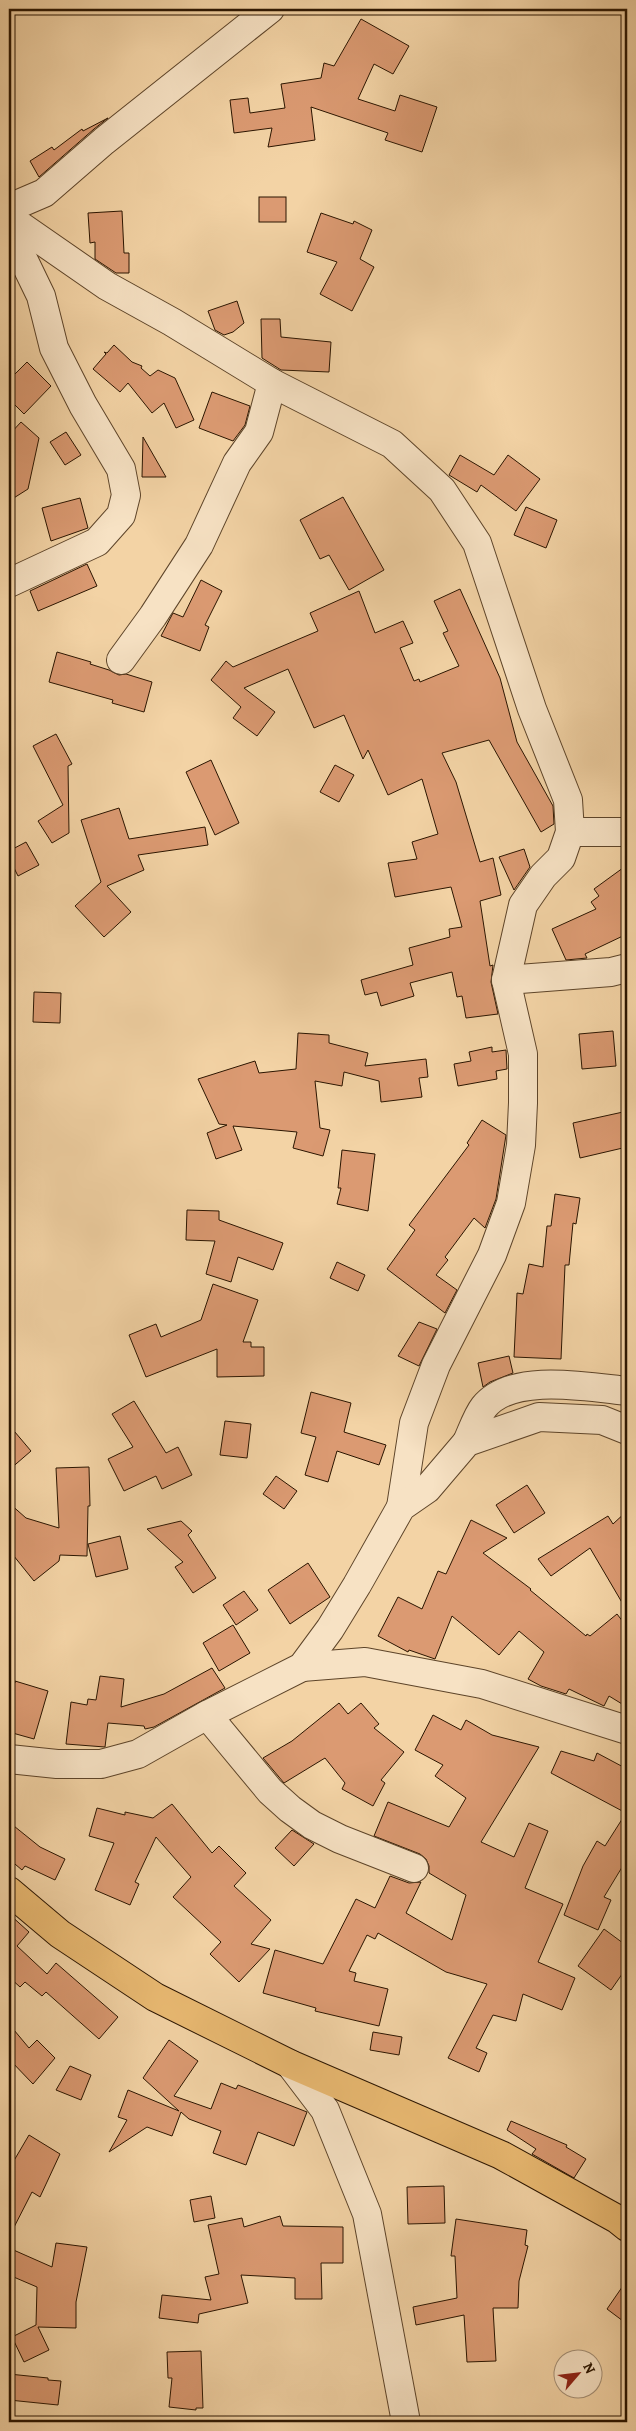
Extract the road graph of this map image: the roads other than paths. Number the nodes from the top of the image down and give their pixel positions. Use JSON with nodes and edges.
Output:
{"nodes":[{"id":1,"x":270,"y":9,"type":"edge"},
{"id":2,"x":9,"y":208,"type":"edge"},
{"id":3,"x":9,"y":218,"type":"edge"},
{"id":4,"x":9,"y":230,"type":"edge"},
{"id":5,"x":272,"y":383,"type":"junction"},
{"id":6,"x":9,"y":583,"type":"edge"},
{"id":7,"x":121,"y":660,"type":"dead end"},
{"id":8,"x":570,"y":832,"type":"junction"},
{"id":9,"x":627,"y":832,"type":"edge"},
{"id":10,"x":627,"y":968,"type":"edge"},
{"id":11,"x":506,"y":980,"type":"junction"},
{"id":12,"x":627,"y":1391,"type":"edge"},
{"id":13,"x":627,"y":1430,"type":"edge"},
{"id":14,"x":467,"y":1442,"type":"junction"},
{"id":15,"x":401,"y":1507,"type":"junction"},
{"id":16,"x":302,"y":1667,"type":"junction"},
{"id":17,"x":207,"y":1715,"type":"junction"},
{"id":18,"x":627,"y":1730,"type":"edge"},
{"id":19,"x":9,"y":1759,"type":"edge"},
{"id":20,"x":414,"y":1868,"type":"dead end"},
{"id":21,"x":9,"y":1891,"type":"edge"},
{"id":22,"x":290,"y":2064,"type":"junction"},
{"id":23,"x":627,"y":2227,"type":"edge"},
{"id":24,"x":406,"y":2422,"type":"edge"}],
"edges":[{"from":1,"to":2,"type":"street"},
{"from":3,"to":5,"type":"street"},
{"from":4,"to":6,"type":"street"},
{"from":5,"to":7,"type":"street"},
{"from":5,"to":8,"type":"street"},
{"from":8,"to":9,"type":"street"},
{"from":8,"to":11,"type":"street"},
{"from":10,"to":11,"type":"street"},
{"from":11,"to":15,"type":"street"},
{"from":12,"to":14,"type":"street"},
{"from":13,"to":14,"type":"street"},
{"from":14,"to":15,"type":"street"},
{"from":15,"to":16,"type":"street"},
{"from":16,"to":17,"type":"street"},
{"from":16,"to":18,"type":"street"},
{"from":17,"to":19,"type":"street"},
{"from":17,"to":20,"type":"street"},
{"from":21,"to":22,"type":"main road"},
{"from":22,"to":23,"type":"main road"},
{"from":22,"to":24,"type":"street"}]}
